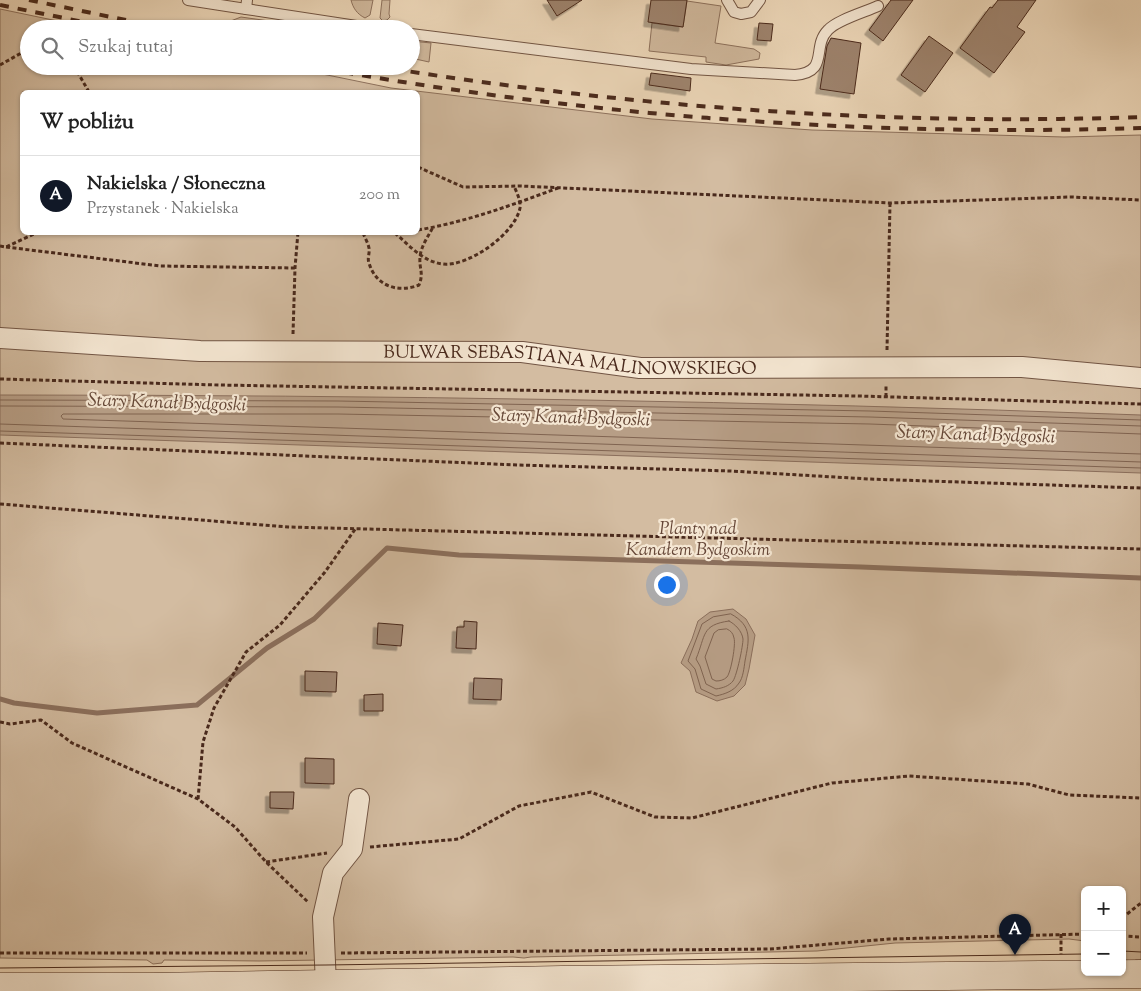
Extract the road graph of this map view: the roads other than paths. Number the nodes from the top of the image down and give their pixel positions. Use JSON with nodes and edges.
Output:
{"nodes":[{"id":1,"x":188,"y":0,"type":"edge"},
{"id":2,"x":727,"y":0,"type":"edge"},
{"id":3,"x":760,"y":0,"type":"edge"},
{"id":4,"x":246,"y":5,"type":"edge"},
{"id":5,"x":878,"y":6,"type":"dead end"},
{"id":6,"x":327,"y":20,"type":"edge"},
{"id":7,"x":420,"y":35,"type":"edge"},
{"id":8,"x":0,"y":338,"type":"edge"},
{"id":9,"x":1141,"y":378,"type":"edge"},
{"id":10,"x":359,"y":799,"type":"dead end"},
{"id":11,"x":1141,"y":974,"type":"edge"},
{"id":12,"x":1044,"y":983,"type":"edge"},
{"id":13,"x":326,"y":985,"type":"junction"},
{"id":14,"x":562,"y":985,"type":"edge"},
{"id":15,"x":659,"y":985,"type":"edge"},
{"id":16,"x":0,"y":987,"type":"edge"},
{"id":17,"x":150,"y":989,"type":"edge"}],
"edges":[{"from":1,"to":4,"type":"lane"},
{"from":2,"to":3,"type":"lane"},
{"from":4,"to":6,"type":"lane"},
{"from":5,"to":7,"type":"lane"},
{"from":8,"to":9,"type":"street","name":"BULWAR SEBASTIANA MALINOWSKIEGO"},
{"from":10,"to":13,"type":"street"},
{"from":11,"to":12,"type":"main road"},
{"from":12,"to":15,"type":"main road"},
{"from":13,"to":14,"type":"main road"},
{"from":13,"to":17,"type":"main road"},
{"from":14,"to":15,"type":"main road"},
{"from":16,"to":17,"type":"main road"}]}
